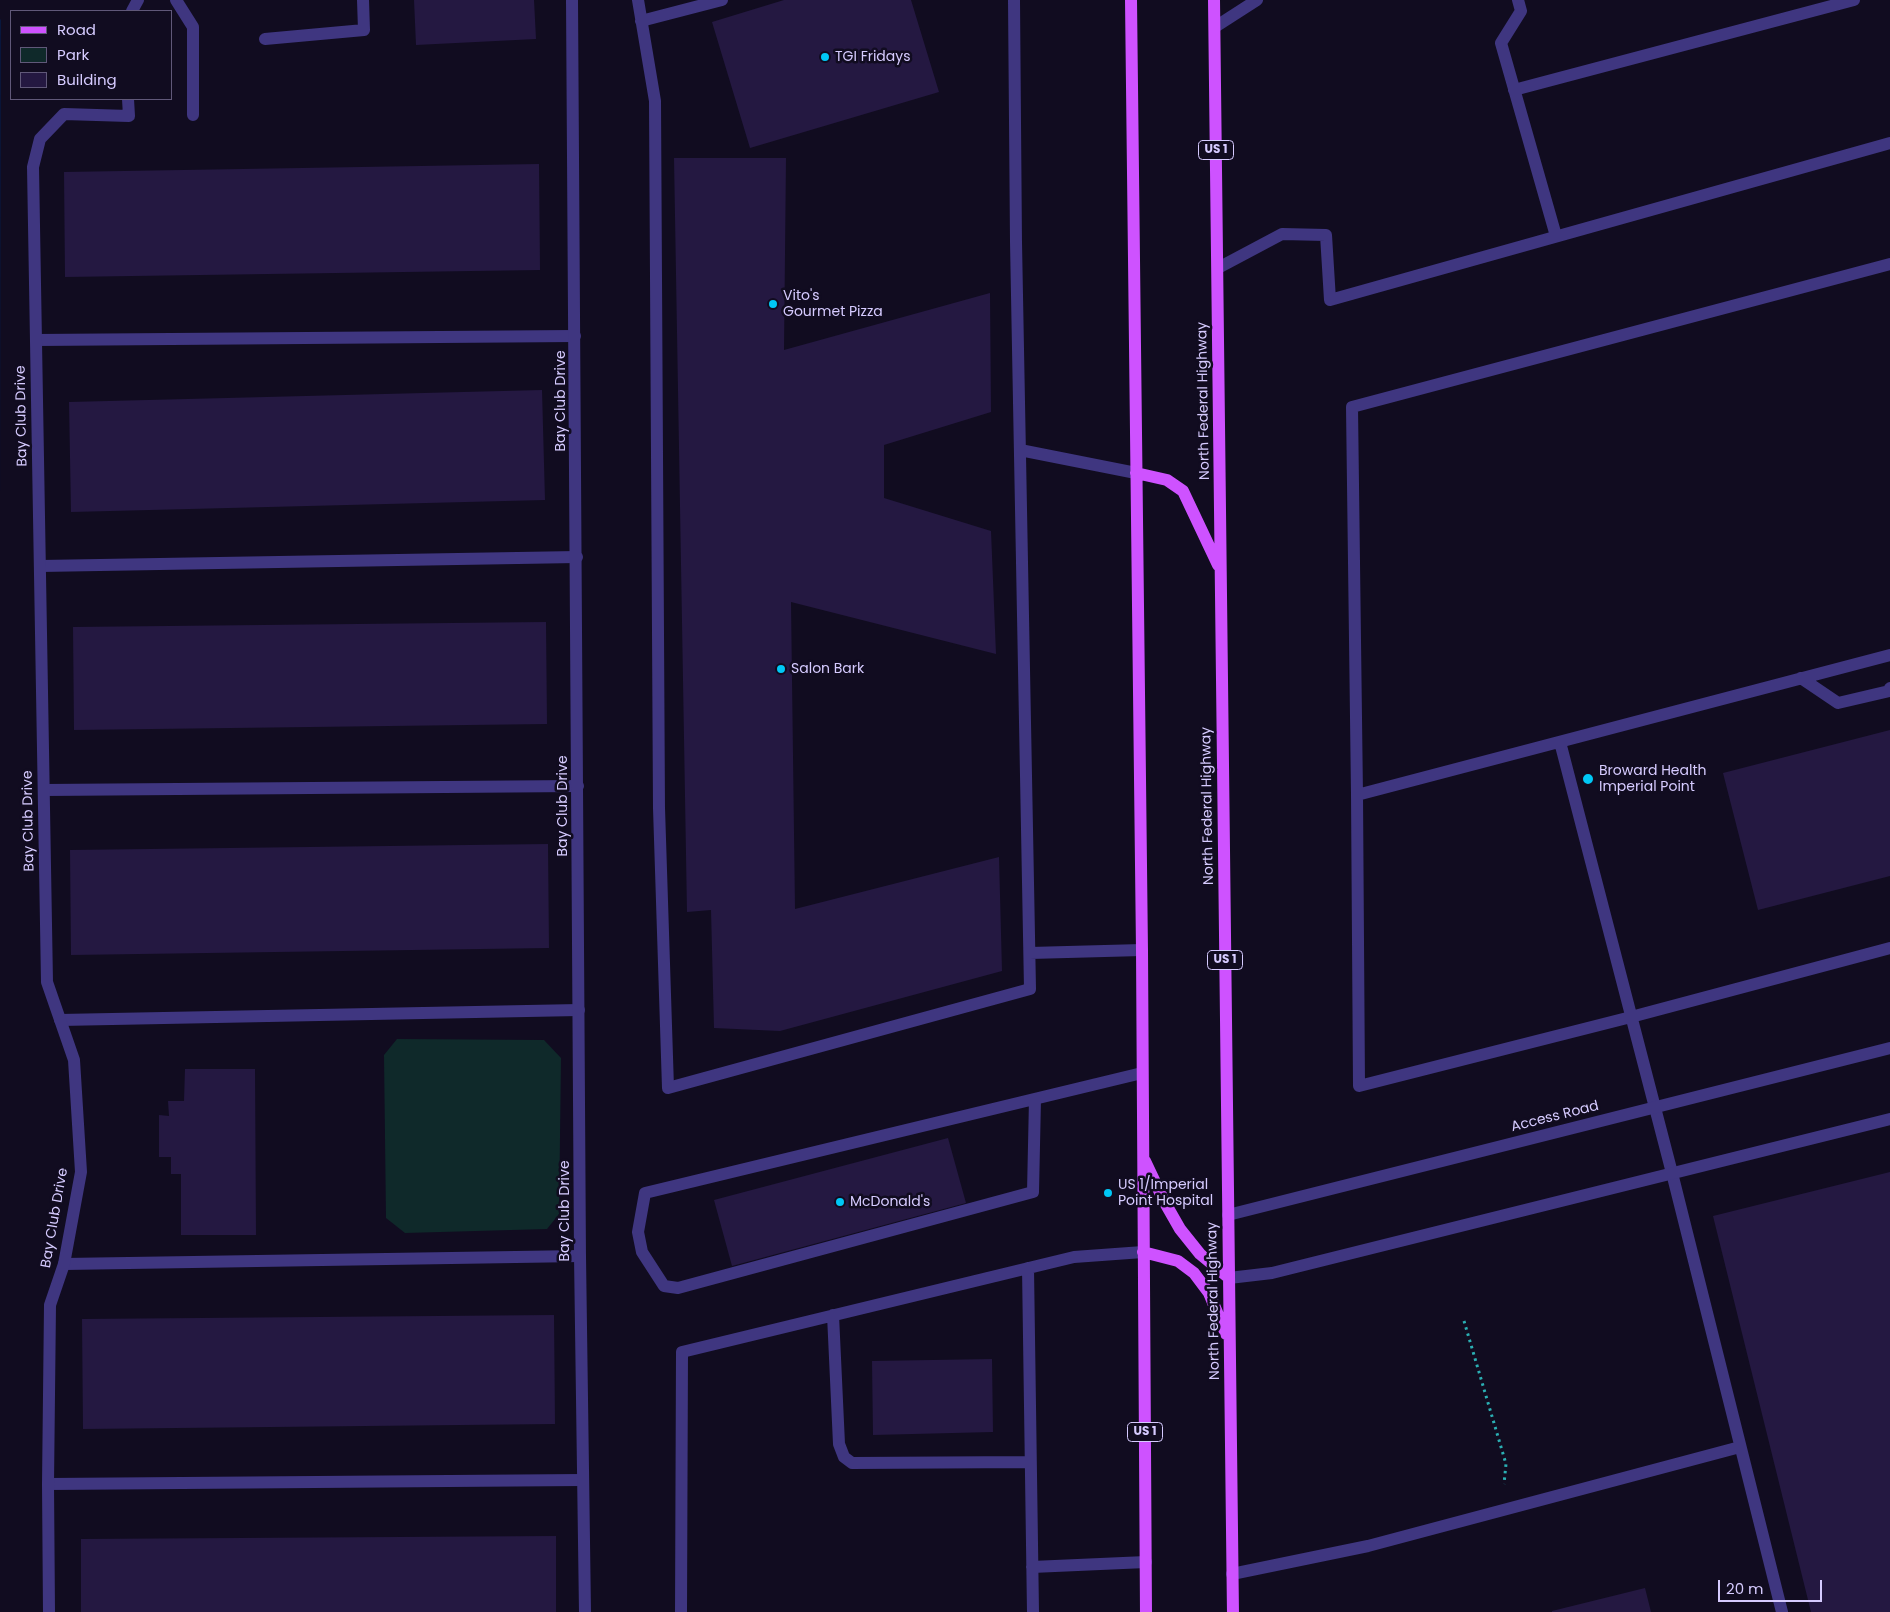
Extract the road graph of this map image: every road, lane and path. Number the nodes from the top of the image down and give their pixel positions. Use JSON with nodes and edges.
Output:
{"nodes":[{"id":1,"x":176,"y":0,"type":"edge"},
{"id":2,"x":363,"y":0,"type":"edge"},
{"id":3,"x":572,"y":0,"type":"edge"},
{"id":4,"x":638,"y":0,"type":"edge"},
{"id":5,"x":722,"y":0,"type":"edge"},
{"id":6,"x":1014,"y":0,"type":"edge"},
{"id":7,"x":1131,"y":0,"type":"edge"},
{"id":8,"x":1214,"y":0,"type":"edge"},
{"id":9,"x":1257,"y":0,"type":"edge"},
{"id":10,"x":1518,"y":0,"type":"edge"},
{"id":11,"x":1854,"y":0,"type":"edge"},
{"id":12,"x":641,"y":21,"type":"junction"},
{"id":13,"x":1215,"y":27,"type":"junction"},
{"id":14,"x":265,"y":39,"type":"dead end"},
{"id":15,"x":1514,"y":90,"type":"junction"},
{"id":16,"x":128,"y":100,"type":"edge"},
{"id":17,"x":192,"y":115,"type":"dead end"},
{"id":18,"x":1890,"y":143,"type":"edge"},
{"id":19,"x":1556,"y":236,"type":"junction"},
{"id":20,"x":1890,"y":264,"type":"edge"},
{"id":21,"x":1218,"y":268,"type":"junction"},
{"id":22,"x":575,"y":336,"type":"junction"},
{"id":23,"x":36,"y":340,"type":"junction"},
{"id":24,"x":1020,"y":450,"type":"junction"},
{"id":25,"x":1136,"y":473,"type":"junction"},
{"id":26,"x":577,"y":557,"type":"junction"},
{"id":27,"x":40,"y":566,"type":"junction"},
{"id":28,"x":1220,"y":569,"type":"junction"},
{"id":29,"x":1890,"y":655,"type":"edge"},
{"id":30,"x":1801,"y":678,"type":"junction"},
{"id":31,"x":1890,"y":688,"type":"edge"},
{"id":32,"x":1560,"y":742,"type":"junction"},
{"id":33,"x":578,"y":786,"type":"junction"},
{"id":34,"x":44,"y":790,"type":"junction"},
{"id":35,"x":1358,"y":796,"type":"junction"},
{"id":36,"x":1890,"y":948,"type":"edge"},
{"id":37,"x":1142,"y":950,"type":"junction"},
{"id":38,"x":1030,"y":953,"type":"junction"},
{"id":39,"x":579,"y":1010,"type":"junction"},
{"id":40,"x":1631,"y":1017,"type":"junction"},
{"id":41,"x":60,"y":1020,"type":"junction"},
{"id":42,"x":1890,"y":1048,"type":"edge"},
{"id":43,"x":1142,"y":1073,"type":"junction"},
{"id":44,"x":1035,"y":1099,"type":"junction"},
{"id":45,"x":1654,"y":1107,"type":"junction"},
{"id":46,"x":1890,"y":1119,"type":"edge"},
{"id":47,"x":1143,"y":1157,"type":"junction"},
{"id":48,"x":1672,"y":1173,"type":"junction"},
{"id":49,"x":1228,"y":1215,"type":"junction"},
{"id":50,"x":1143,"y":1252,"type":"junction"},
{"id":51,"x":580,"y":1256,"type":"junction"},
{"id":52,"x":64,"y":1264,"type":"junction"},
{"id":53,"x":1028,"y":1268,"type":"junction"},
{"id":54,"x":1229,"y":1278,"type":"junction"},
{"id":55,"x":834,"y":1315,"type":"junction"},
{"id":56,"x":1464,"y":1321,"type":"dead end"},
{"id":57,"x":1229,"y":1341,"type":"junction"},
{"id":58,"x":1740,"y":1447,"type":"junction"},
{"id":59,"x":1030,"y":1462,"type":"junction"},
{"id":60,"x":583,"y":1480,"type":"junction"},
{"id":61,"x":48,"y":1484,"type":"junction"},
{"id":62,"x":1504,"y":1484,"type":"dead end"},
{"id":63,"x":1146,"y":1562,"type":"junction"},
{"id":64,"x":1032,"y":1567,"type":"junction"},
{"id":65,"x":1232,"y":1574,"type":"junction"},
{"id":66,"x":49,"y":1612,"type":"edge"},
{"id":67,"x":585,"y":1612,"type":"edge"},
{"id":68,"x":681,"y":1612,"type":"edge"},
{"id":69,"x":1032,"y":1612,"type":"edge"},
{"id":70,"x":1146,"y":1612,"type":"edge"},
{"id":71,"x":1233,"y":1612,"type":"edge"},
{"id":72,"x":1782,"y":1612,"type":"edge"}],
"edges":[{"from":1,"to":17,"type":"street"},
{"from":2,"to":14,"type":"street"},
{"from":3,"to":22,"type":"street","name":"Bay Club Drive"},
{"from":4,"to":12,"type":"street"},
{"from":5,"to":12,"type":"street"},
{"from":6,"to":24,"type":"street"},
{"from":7,"to":25,"type":"main road","number":"US 1"},
{"from":8,"to":13,"type":"main road","name":"North Federal Highway","number":"US 1"},
{"from":9,"to":13,"type":"street"},
{"from":10,"to":15,"type":"street"},
{"from":11,"to":15,"type":"street"},
{"from":12,"to":38,"type":"street"},
{"from":13,"to":21,"type":"main road","name":"North Federal Highway","number":"US 1"},
{"from":15,"to":19,"type":"street"},
{"from":16,"to":23,"type":"street","name":"Bay Club Drive"},
{"from":18,"to":19,"type":"street"},
{"from":19,"to":21,"type":"street"},
{"from":20,"to":35,"type":"street"},
{"from":21,"to":28,"type":"main road","name":"North Federal Highway","number":"US 1"},
{"from":22,"to":23,"type":"street"},
{"from":22,"to":26,"type":"street","name":"Bay Club Drive"},
{"from":23,"to":27,"type":"street","name":"Bay Club Drive"},
{"from":24,"to":25,"type":"street"},
{"from":24,"to":38,"type":"street"},
{"from":25,"to":28,"type":"main road"},
{"from":25,"to":37,"type":"main road","number":"US 1"},
{"from":26,"to":27,"type":"street"},
{"from":26,"to":33,"type":"street","name":"Bay Club Drive"},
{"from":27,"to":34,"type":"street","name":"Bay Club Drive"},
{"from":28,"to":49,"type":"main road","name":"North Federal Highway","number":"US 1"},
{"from":29,"to":30,"type":"street"},
{"from":30,"to":31,"type":"street"},
{"from":30,"to":32,"type":"street"},
{"from":32,"to":35,"type":"street"},
{"from":32,"to":40,"type":"street"},
{"from":33,"to":34,"type":"street"},
{"from":33,"to":39,"type":"street","name":"Bay Club Drive"},
{"from":34,"to":41,"type":"street","name":"Bay Club Drive"},
{"from":35,"to":40,"type":"street"},
{"from":36,"to":40,"type":"street"},
{"from":37,"to":38,"type":"street"},
{"from":37,"to":43,"type":"main road","number":"US 1"},
{"from":39,"to":41,"type":"street"},
{"from":39,"to":51,"type":"street","name":"Bay Club Drive"},
{"from":40,"to":45,"type":"street"},
{"from":41,"to":52,"type":"street","name":"Bay Club Drive"},
{"from":42,"to":45,"type":"street","name":"Access Road"},
{"from":43,"to":44,"type":"street"},
{"from":43,"to":47,"type":"main road","number":"US 1"},
{"from":44,"to":44,"type":"street"},
{"from":45,"to":48,"type":"street"},
{"from":45,"to":49,"type":"street","name":"Access Road"},
{"from":46,"to":48,"type":"street"},
{"from":47,"to":50,"type":"main road","number":"US 1"},
{"from":47,"to":54,"type":"main road"},
{"from":48,"to":54,"type":"street"},
{"from":48,"to":58,"type":"street"},
{"from":49,"to":54,"type":"main road","name":"North Federal Highway","number":"US 1"},
{"from":50,"to":53,"type":"street"},
{"from":50,"to":57,"type":"main road"},
{"from":50,"to":63,"type":"main road","number":"US 1"},
{"from":51,"to":52,"type":"street"},
{"from":51,"to":60,"type":"street","name":"Bay Club Drive"},
{"from":52,"to":61,"type":"street","name":"Bay Club Drive"},
{"from":53,"to":55,"type":"street"},
{"from":53,"to":59,"type":"street"},
{"from":54,"to":57,"type":"main road","name":"North Federal Highway","number":"US 1"},
{"from":55,"to":59,"type":"street"},
{"from":55,"to":68,"type":"street"},
{"from":56,"to":62,"type":"path"},
{"from":57,"to":65,"type":"main road","name":"North Federal Highway","number":"US 1"},
{"from":58,"to":65,"type":"street"},
{"from":58,"to":72,"type":"street"},
{"from":59,"to":64,"type":"street"},
{"from":60,"to":61,"type":"street"},
{"from":60,"to":67,"type":"street","name":"Bay Club Drive"},
{"from":61,"to":66,"type":"street","name":"Bay Club Drive"},
{"from":63,"to":64,"type":"street"},
{"from":63,"to":70,"type":"main road","number":"US 1"},
{"from":64,"to":69,"type":"street"},
{"from":65,"to":71,"type":"main road","name":"North Federal Highway","number":"US 1"}]}
